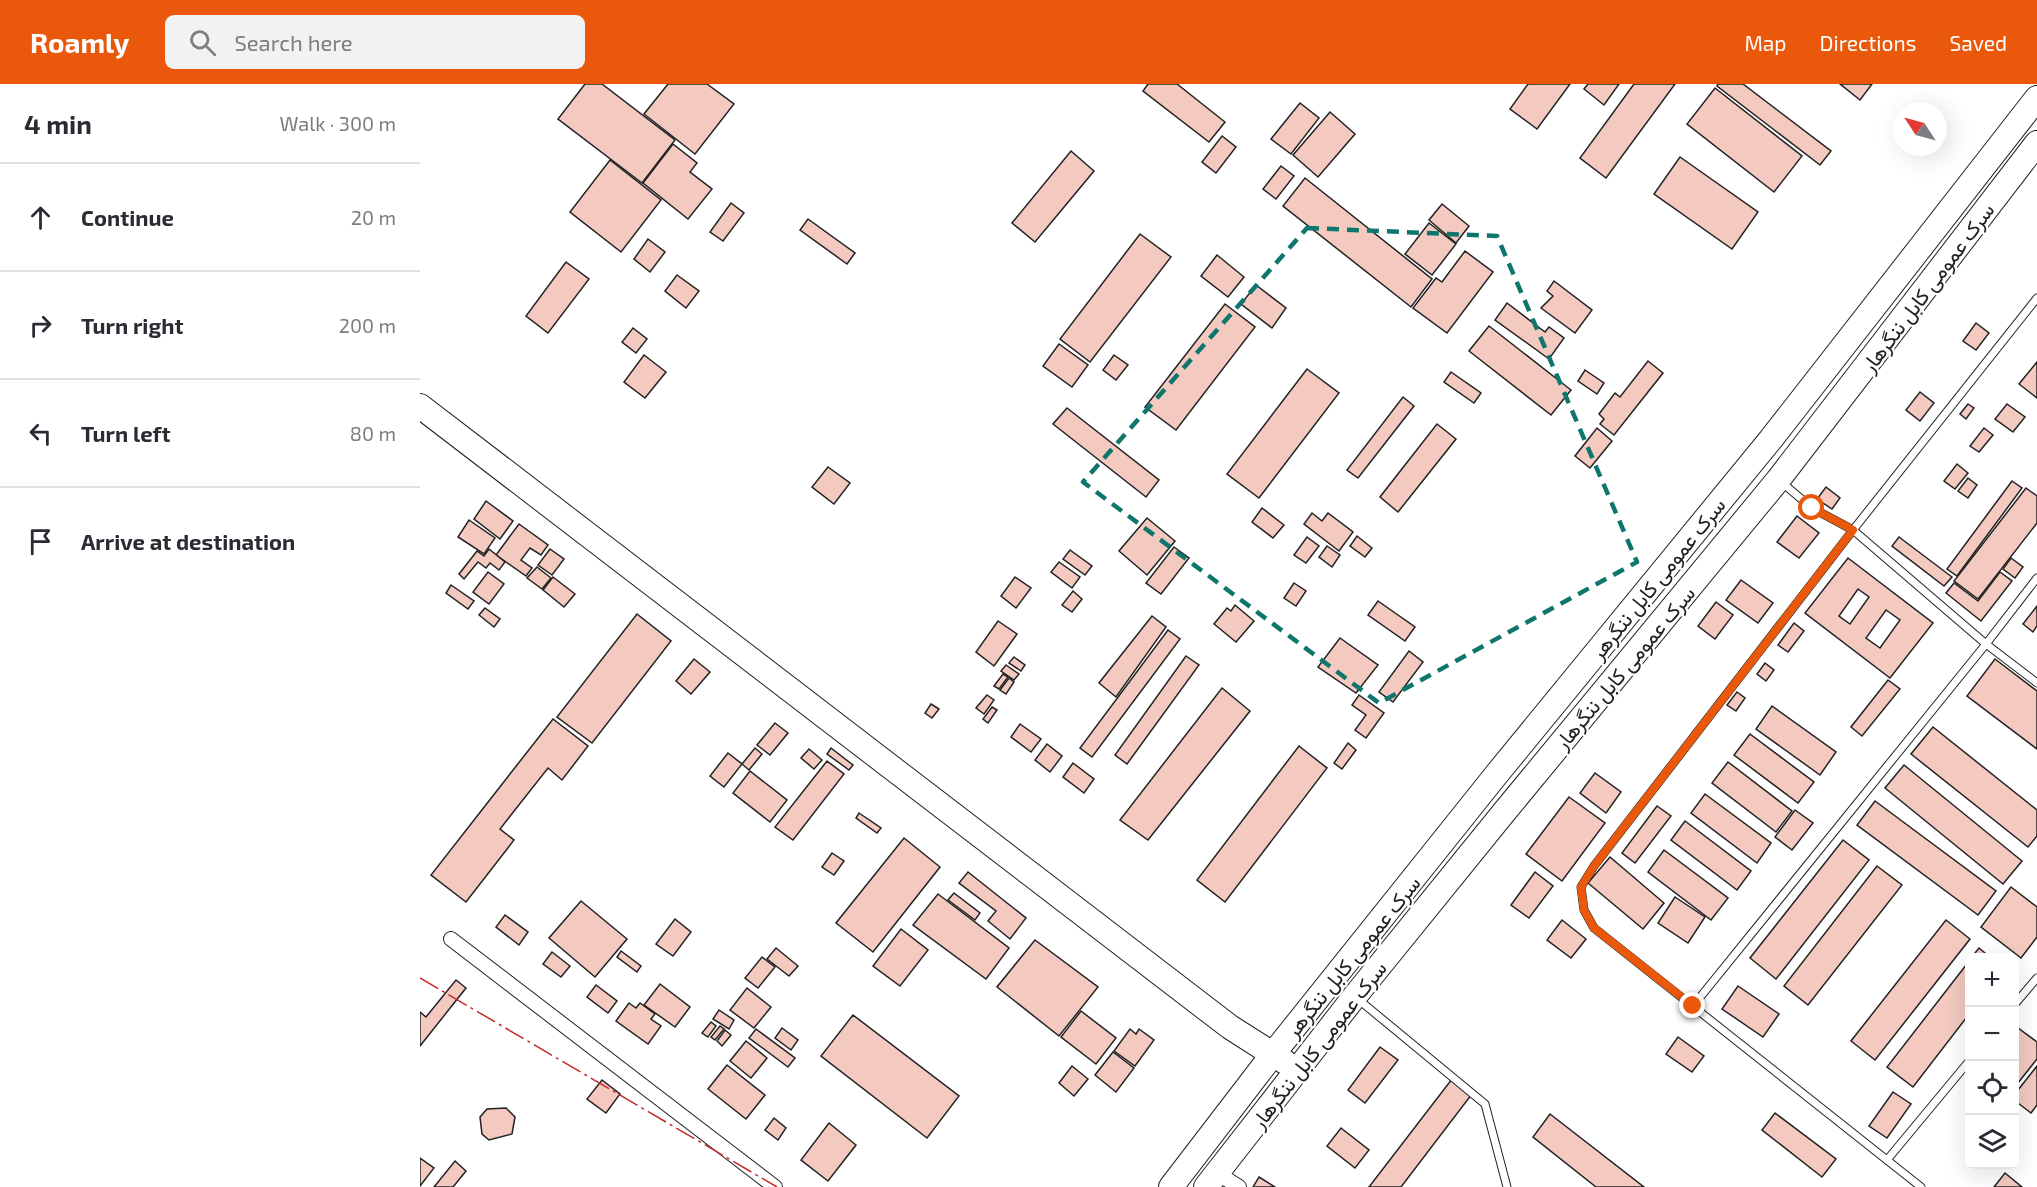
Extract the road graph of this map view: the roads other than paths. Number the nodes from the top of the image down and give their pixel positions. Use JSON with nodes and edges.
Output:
{"nodes":[{"id":1,"x":2037,"y":98,"type":"edge"},
{"id":2,"x":2037,"y":143,"type":"edge"},
{"id":3,"x":2037,"y":298,"type":"edge"},
{"id":4,"x":420,"y":406,"type":"edge"},
{"id":5,"x":1778,"y":480,"type":"junction"},
{"id":6,"x":1853,"y":530,"type":"junction"},
{"id":7,"x":2037,"y":578,"type":"edge"},
{"id":8,"x":1986,"y":644,"type":"junction"},
{"id":9,"x":2037,"y":683,"type":"edge"},
{"id":10,"x":451,"y":939,"type":"dead end"},
{"id":11,"x":2037,"y":978,"type":"edge"},
{"id":12,"x":1355,"y":996,"type":"junction"},
{"id":13,"x":2019,"y":999,"type":"edge"},
{"id":14,"x":1693,"y":1006,"type":"junction"},
{"id":15,"x":1274,"y":1054,"type":"junction"},
{"id":16,"x":1969,"y":1061,"type":"edge"},
{"id":17,"x":1296,"y":1071,"type":"junction"},
{"id":18,"x":1887,"y":1160,"type":"junction"},
{"id":19,"x":1211,"y":1180,"type":"edge"},
{"id":20,"x":775,"y":1187,"type":"edge"},
{"id":21,"x":1171,"y":1187,"type":"edge"},
{"id":22,"x":1239,"y":1187,"type":"edge"},
{"id":23,"x":1507,"y":1187,"type":"edge"},
{"id":24,"x":1921,"y":1187,"type":"edge"}],
"edges":[{"from":1,"to":15,"type":"highway","name":"سرک عمومی کابل ننگرهر"},
{"from":2,"to":5,"type":"highway","name":"سرک عمومی کابل ننگرهار"},
{"from":3,"to":6,"type":"lane"},
{"from":4,"to":15,"type":"highway"},
{"from":5,"to":6,"type":"lane"},
{"from":5,"to":12,"type":"highway","name":"سرک عمومی کابل ننگرهار"},
{"from":6,"to":8,"type":"lane"},
{"from":6,"to":14,"type":"lane"},
{"from":7,"to":8,"type":"lane"},
{"from":8,"to":9,"type":"lane"},
{"from":8,"to":14,"type":"lane"},
{"from":10,"to":20,"type":"street"},
{"from":11,"to":13,"type":"lane"},
{"from":12,"to":17,"type":"highway","name":"سرک عمومی کابل ننگرهار"},
{"from":12,"to":23,"type":"lane"},
{"from":14,"to":18,"type":"lane"},
{"from":15,"to":17,"type":"highway"},
{"from":15,"to":21,"type":"highway","name":"سرک عمومی کابل ننگرهار"},
{"from":16,"to":18,"type":"lane"},
{"from":17,"to":19,"type":"highway","name":"سرک عمومی کابل ننگرهار"},
{"from":18,"to":24,"type":"lane"},
{"from":19,"to":22,"type":"street"}]}
